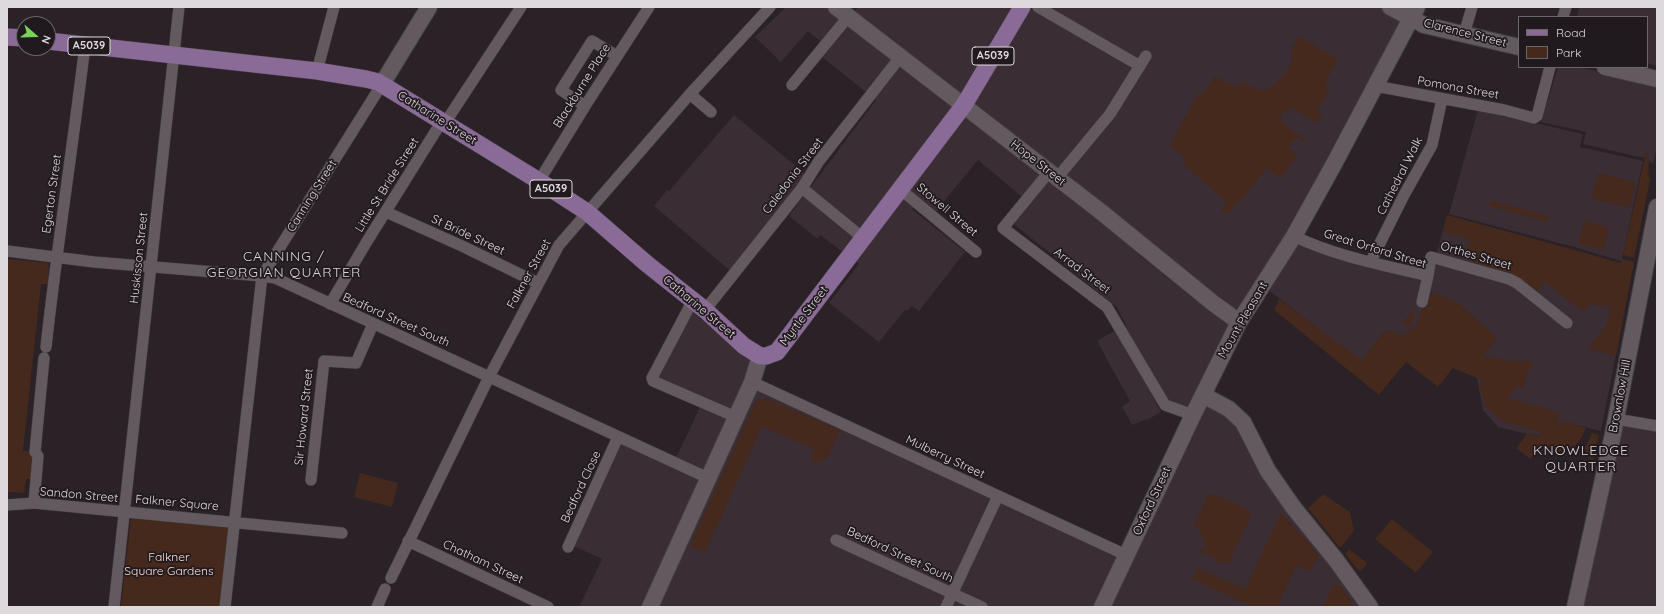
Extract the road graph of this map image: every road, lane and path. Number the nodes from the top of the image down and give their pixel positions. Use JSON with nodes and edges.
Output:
{"nodes":[{"id":1,"x":179,"y":7,"type":"edge"},
{"id":2,"x":334,"y":7,"type":"edge"},
{"id":3,"x":429,"y":7,"type":"edge"},
{"id":4,"x":521,"y":7,"type":"edge"},
{"id":5,"x":649,"y":7,"type":"edge"},
{"id":6,"x":770,"y":7,"type":"edge"},
{"id":7,"x":1022,"y":7,"type":"edge"},
{"id":8,"x":1038,"y":7,"type":"edge"},
{"id":9,"x":1390,"y":7,"type":"edge"},
{"id":10,"x":1472,"y":7,"type":"edge"},
{"id":11,"x":845,"y":11,"type":"edge"},
{"id":12,"x":1414,"y":13,"type":"edge"},
{"id":13,"x":1464,"y":34,"type":"junction"},
{"id":14,"x":56,"y":42,"type":"edge"},
{"id":15,"x":85,"y":45,"type":"junction"},
{"id":16,"x":1518,"y":47,"type":"edge"},
{"id":17,"x":174,"y":55,"type":"junction"},
{"id":18,"x":617,"y":56,"type":"junction"},
{"id":19,"x":901,"y":56,"type":"junction"},
{"id":20,"x":1550,"y":68,"type":"edge"},
{"id":21,"x":1609,"y":68,"type":"edge"},
{"id":22,"x":318,"y":71,"type":"junction"},
{"id":23,"x":1657,"y":79,"type":"edge"},
{"id":24,"x":382,"y":84,"type":"junction"},
{"id":25,"x":792,"y":85,"type":"dead end"},
{"id":26,"x":1375,"y":86,"type":"junction"},
{"id":27,"x":690,"y":94,"type":"junction"},
{"id":28,"x":1442,"y":98,"type":"junction"},
{"id":29,"x":964,"y":105,"type":"junction"},
{"id":30,"x":584,"y":106,"type":"junction"},
{"id":31,"x":711,"y":112,"type":"dead end"},
{"id":32,"x":444,"y":122,"type":"junction"},
{"id":33,"x":1053,"y":175,"type":"junction"},
{"id":34,"x":539,"y":181,"type":"junction"},
{"id":35,"x":802,"y":188,"type":"junction"},
{"id":36,"x":900,"y":189,"type":"junction"},
{"id":37,"x":1657,"y":207,"type":"edge"},
{"id":38,"x":386,"y":212,"type":"junction"},
{"id":39,"x":587,"y":212,"type":"junction"},
{"id":40,"x":1294,"y":236,"type":"junction"},
{"id":41,"x":863,"y":238,"type":"junction"},
{"id":42,"x":7,"y":251,"type":"edge"},
{"id":43,"x":976,"y":252,"type":"dead end"},
{"id":44,"x":56,"y":257,"type":"junction"},
{"id":45,"x":1371,"y":261,"type":"junction"},
{"id":46,"x":151,"y":266,"type":"junction"},
{"id":47,"x":262,"y":276,"type":"junction"},
{"id":48,"x":1428,"y":276,"type":"junction"},
{"id":49,"x":538,"y":283,"type":"junction"},
{"id":50,"x":1422,"y":302,"type":"dead end"},
{"id":51,"x":330,"y":304,"type":"junction"},
{"id":52,"x":699,"y":305,"type":"junction"},
{"id":53,"x":1239,"y":322,"type":"junction"},
{"id":54,"x":1566,"y":323,"type":"dead end"},
{"id":55,"x":373,"y":324,"type":"junction"},
{"id":56,"x":760,"y":356,"type":"junction"},
{"id":57,"x":489,"y":377,"type":"junction"},
{"id":58,"x":752,"y":382,"type":"junction"},
{"id":59,"x":1203,"y":395,"type":"junction"},
{"id":60,"x":1193,"y":415,"type":"junction"},
{"id":61,"x":736,"y":417,"type":"junction"},
{"id":62,"x":1616,"y":419,"type":"junction"},
{"id":63,"x":1657,"y":426,"type":"edge"},
{"id":64,"x":618,"y":437,"type":"junction"},
{"id":65,"x":708,"y":478,"type":"junction"},
{"id":66,"x":311,"y":480,"type":"dead end"},
{"id":67,"x":998,"y":496,"type":"junction"},
{"id":68,"x":34,"y":503,"type":"junction"},
{"id":69,"x":7,"y":505,"type":"edge"},
{"id":70,"x":125,"y":512,"type":"junction"},
{"id":71,"x":235,"y":522,"type":"junction"},
{"id":72,"x":342,"y":533,"type":"dead end"},
{"id":73,"x":836,"y":540,"type":"dead end"},
{"id":74,"x":408,"y":541,"type":"junction"},
{"id":75,"x":568,"y":547,"type":"dead end"},
{"id":76,"x":1126,"y":555,"type":"junction"},
{"id":77,"x":391,"y":578,"type":"dead end"},
{"id":78,"x":385,"y":589,"type":"dead end"},
{"id":79,"x":953,"y":594,"type":"junction"},
{"id":80,"x":114,"y":607,"type":"edge"},
{"id":81,"x":226,"y":607,"type":"edge"},
{"id":82,"x":377,"y":607,"type":"edge"},
{"id":83,"x":548,"y":607,"type":"edge"},
{"id":84,"x":650,"y":607,"type":"edge"},
{"id":85,"x":946,"y":607,"type":"edge"},
{"id":86,"x":982,"y":607,"type":"edge"},
{"id":87,"x":1102,"y":607,"type":"edge"},
{"id":88,"x":1370,"y":607,"type":"edge"},
{"id":89,"x":1574,"y":607,"type":"edge"}],
"edges":[{"from":1,"to":17,"type":"street","name":"Huskisson Street"},
{"from":2,"to":22,"type":"street"},
{"from":3,"to":24,"type":"street","name":"Canning Street"},
{"from":4,"to":32,"type":"street","name":"Little St Bride Street"},
{"from":5,"to":18,"type":"street","name":"Blackburne Place"},
{"from":6,"to":27,"type":"street","name":"Falkner Street"},
{"from":7,"to":29,"type":"main road","number":"A5039"},
{"from":8,"to":33,"type":"street"},
{"from":9,"to":12,"type":"street","name":"Clarence Street"},
{"from":10,"to":13,"type":"street"},
{"from":11,"to":19,"type":"street","name":"Hope Street"},
{"from":11,"to":25,"type":"street"},
{"from":12,"to":13,"type":"street","name":"Clarence Street"},
{"from":12,"to":26,"type":"street","name":"Mount Pleasant"},
{"from":13,"to":16,"type":"street","name":"Clarence Street"},
{"from":14,"to":15,"type":"main road","name":"Catharine Street","number":"A5039"},
{"from":15,"to":17,"type":"main road","name":"Catharine Street","number":"A5039"},
{"from":15,"to":44,"type":"street","name":"Egerton Street"},
{"from":17,"to":22,"type":"main road","name":"Catharine Street","number":"A5039"},
{"from":17,"to":46,"type":"street","name":"Huskisson Street"},
{"from":18,"to":30,"type":"street","name":"Blackburne Place"},
{"from":18,"to":30,"type":"street"},
{"from":19,"to":29,"type":"street","name":"Hope Street"},
{"from":19,"to":35,"type":"street","name":"Caledonia Street"},
{"from":20,"to":28,"type":"street","name":"Pomona Street"},
{"from":21,"to":23,"type":"street"},
{"from":22,"to":24,"type":"main road","name":"Catharine Street","number":"A5039"},
{"from":24,"to":32,"type":"main road","name":"Catharine Street","number":"A5039"},
{"from":24,"to":47,"type":"street","name":"Canning Street"},
{"from":26,"to":28,"type":"street","name":"Pomona Street"},
{"from":26,"to":40,"type":"street","name":"Mount Pleasant"},
{"from":27,"to":31,"type":"street"},
{"from":27,"to":39,"type":"street","name":"Falkner Street"},
{"from":28,"to":45,"type":"street","name":"Cathedral Walk"},
{"from":29,"to":33,"type":"street","name":"Hope Street"},
{"from":29,"to":36,"type":"main road","name":"Myrtle Street","number":"A5039"},
{"from":30,"to":34,"type":"street","name":"Blackburne Place"},
{"from":32,"to":34,"type":"main road","name":"Catharine Street","number":"A5039"},
{"from":32,"to":38,"type":"street","name":"Little St Bride Street"},
{"from":33,"to":53,"type":"street","name":"Hope Street"},
{"from":33,"to":60,"type":"street","name":"Arrad Street"},
{"from":34,"to":39,"type":"main road","name":"Catharine Street","number":"A5039"},
{"from":35,"to":41,"type":"street"},
{"from":35,"to":52,"type":"street","name":"Caledonia Street"},
{"from":36,"to":41,"type":"main road","name":"Myrtle Street","number":"A5039"},
{"from":36,"to":43,"type":"street","name":"Stowell Street"},
{"from":37,"to":62,"type":"street","name":"Brownlow Hill"},
{"from":38,"to":49,"type":"street","name":"St Bride Street"},
{"from":38,"to":51,"type":"street","name":"Little St Bride Street"},
{"from":39,"to":49,"type":"street","name":"Falkner Street"},
{"from":39,"to":52,"type":"main road","name":"Catharine Street","number":"A5039"},
{"from":40,"to":45,"type":"street","name":"Great Orford Street"},
{"from":40,"to":53,"type":"street","name":"Mount Pleasant"},
{"from":41,"to":56,"type":"main road","name":"Myrtle Street","number":"A5039"},
{"from":42,"to":44,"type":"street","name":"Bedford Street South"},
{"from":44,"to":46,"type":"street","name":"Bedford Street South"},
{"from":44,"to":68,"type":"street","name":"Egerton Street"},
{"from":45,"to":48,"type":"street","name":"Great Orford Street"},
{"from":46,"to":47,"type":"street","name":"Bedford Street South"},
{"from":46,"to":70,"type":"street","name":"Huskisson Street"},
{"from":47,"to":51,"type":"street","name":"Bedford Street South"},
{"from":47,"to":71,"type":"street","name":"Canning Street"},
{"from":48,"to":50,"type":"street","name":"Great Orford Street"},
{"from":48,"to":54,"type":"street","name":"Orthes Street"},
{"from":49,"to":57,"type":"street","name":"Falkner Street"},
{"from":51,"to":55,"type":"street","name":"Bedford Street South"},
{"from":52,"to":56,"type":"main road","name":"Catharine Street","number":"A5039"},
{"from":52,"to":61,"type":"street","name":"Caledonia Street"},
{"from":53,"to":59,"type":"street","name":"Mount Pleasant"},
{"from":55,"to":57,"type":"street","name":"Bedford Street South"},
{"from":55,"to":66,"type":"street","name":"Sir Howard Street"},
{"from":56,"to":58,"type":"street"},
{"from":57,"to":64,"type":"street","name":"Bedford Street South"},
{"from":57,"to":74,"type":"street","name":"Falkner Street"},
{"from":58,"to":61,"type":"street"},
{"from":58,"to":67,"type":"street","name":"Mulberry Street"},
{"from":59,"to":60,"type":"street","name":"Oxford Street"},
{"from":59,"to":88,"type":"street"},
{"from":60,"to":76,"type":"street","name":"Oxford Street"},
{"from":61,"to":65,"type":"street"},
{"from":62,"to":63,"type":"street"},
{"from":62,"to":89,"type":"street","name":"Brownlow Hill"},
{"from":64,"to":65,"type":"street","name":"Bedford Street South"},
{"from":64,"to":75,"type":"street","name":"Bedford Close"},
{"from":65,"to":84,"type":"street"},
{"from":67,"to":76,"type":"street","name":"Mulberry Street"},
{"from":67,"to":79,"type":"street"},
{"from":68,"to":69,"type":"street","name":"Sandon Street"},
{"from":68,"to":70,"type":"street","name":"Sandon Street"},
{"from":70,"to":71,"type":"street","name":"Falkner Square"},
{"from":70,"to":80,"type":"street","name":"Falkner Square"},
{"from":71,"to":72,"type":"street"},
{"from":71,"to":81,"type":"street"},
{"from":73,"to":79,"type":"street","name":"Bedford Street South"},
{"from":74,"to":77,"type":"street","name":"Falkner Street"},
{"from":74,"to":83,"type":"street","name":"Chatham Street"},
{"from":76,"to":87,"type":"street","name":"Oxford Street"},
{"from":78,"to":82,"type":"street"},
{"from":79,"to":85,"type":"street"},
{"from":79,"to":86,"type":"street","name":"Bedford Street South"}]}
